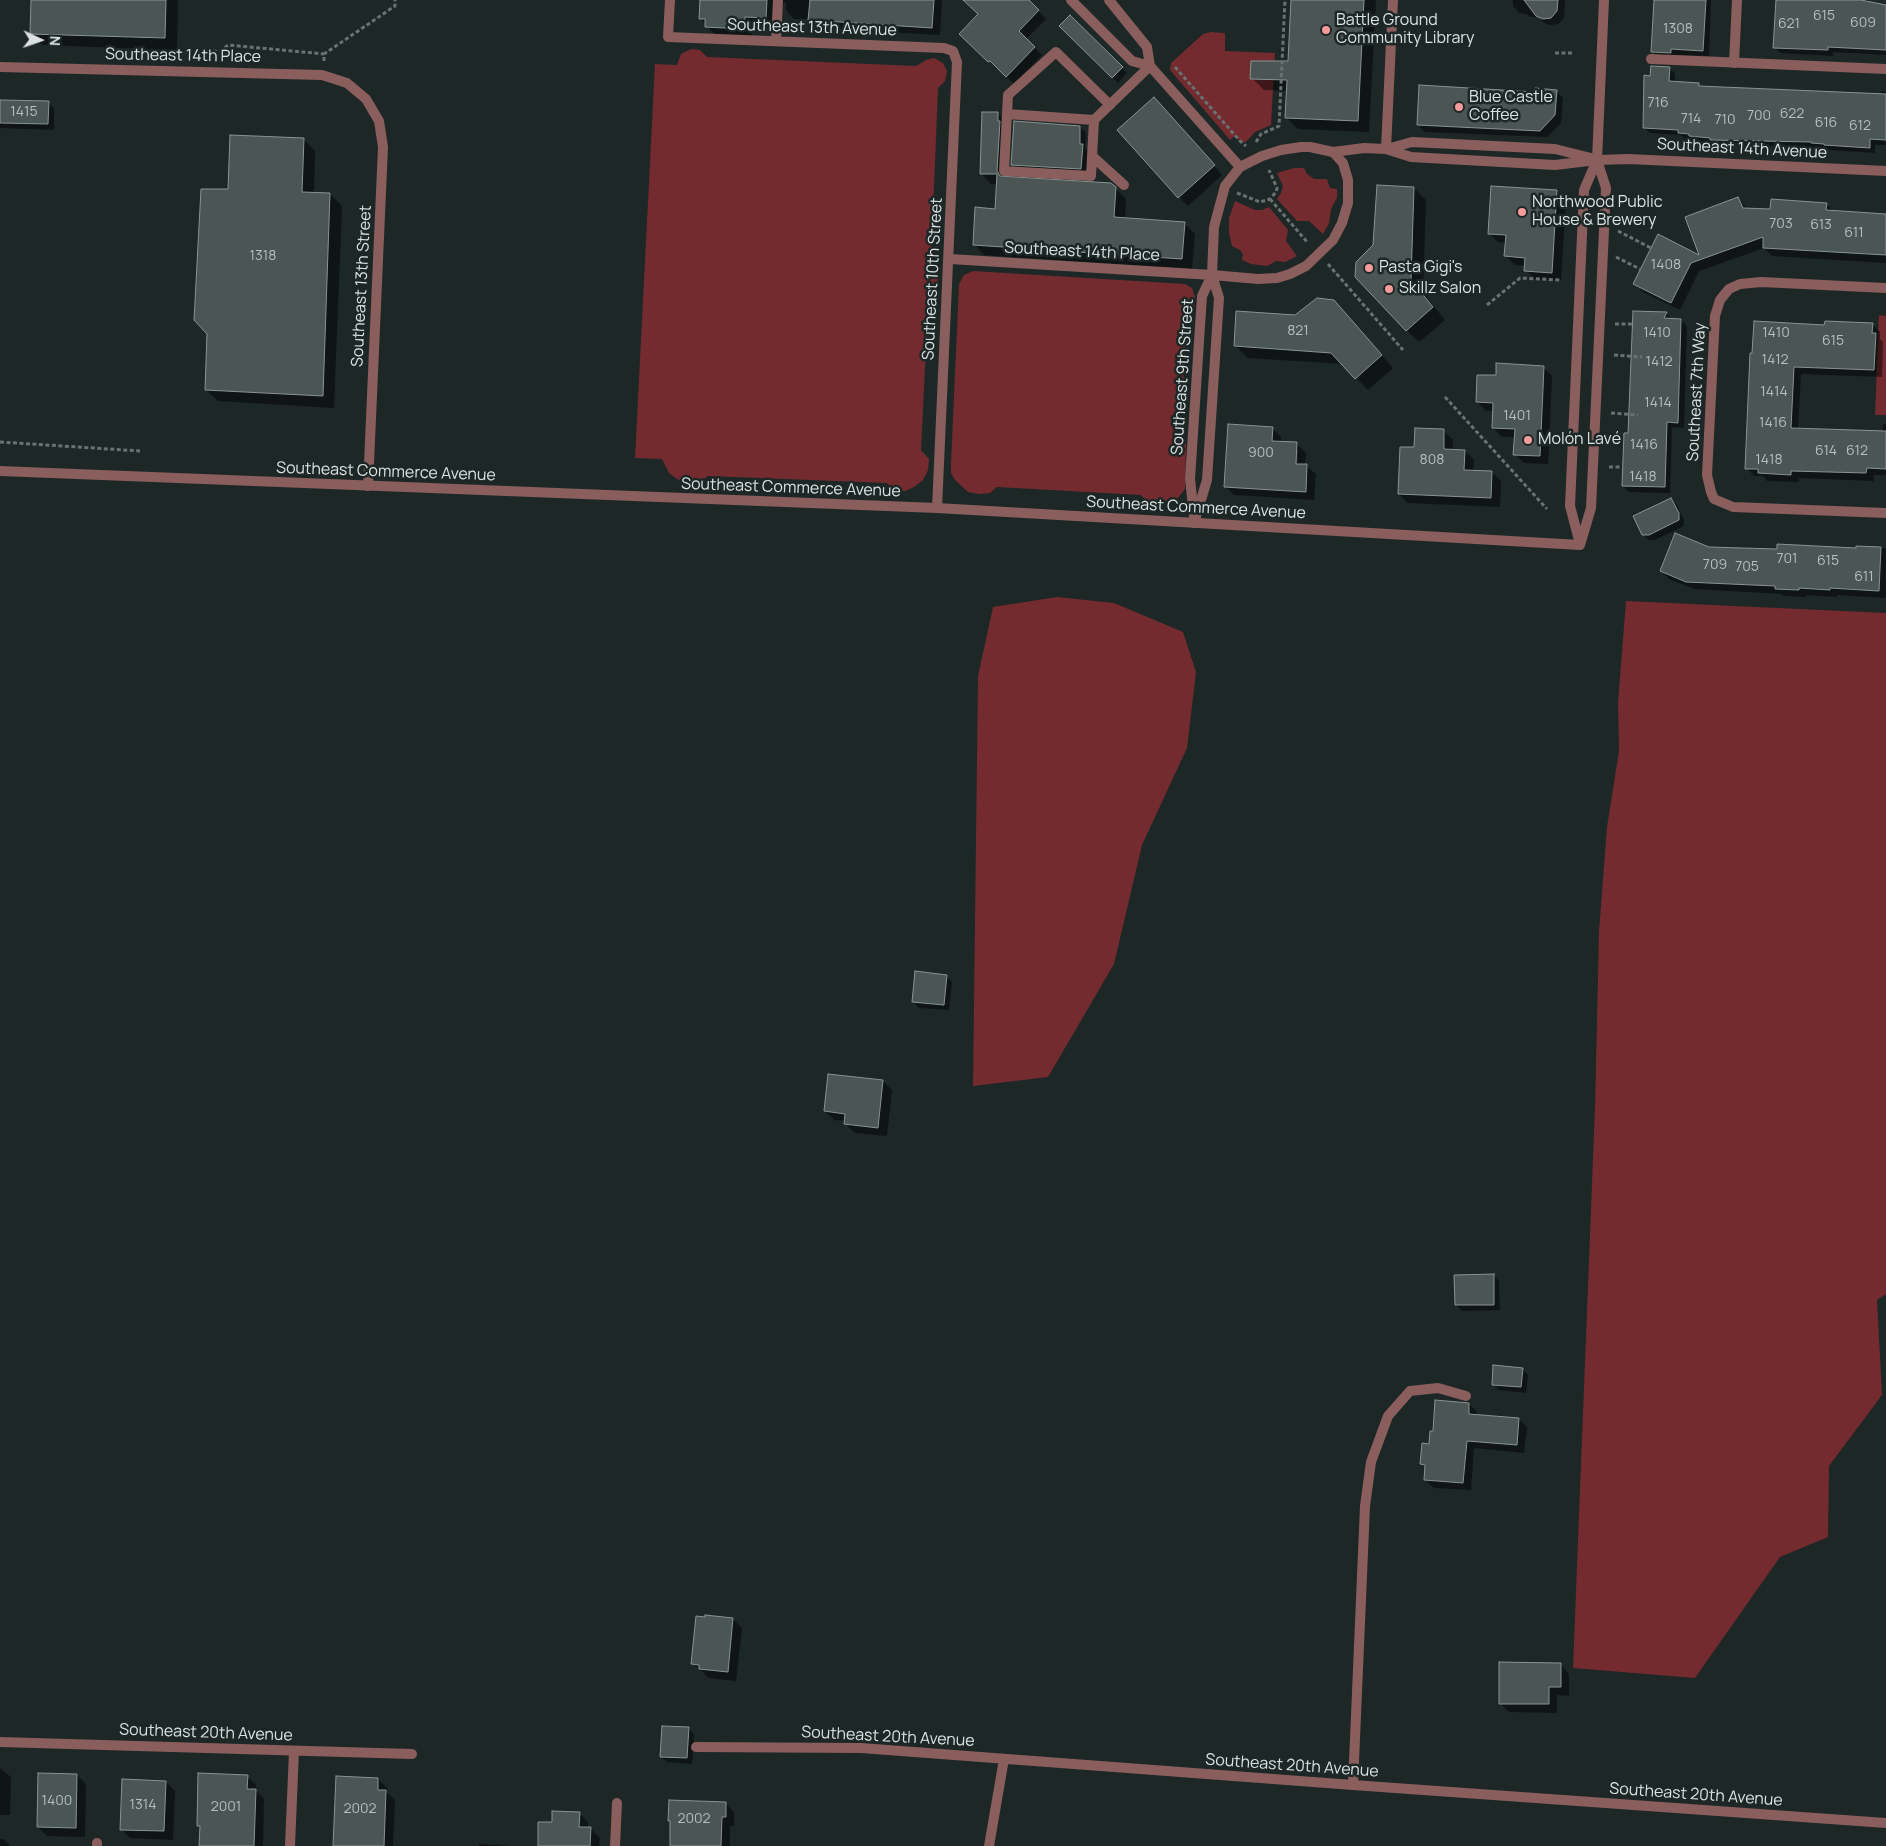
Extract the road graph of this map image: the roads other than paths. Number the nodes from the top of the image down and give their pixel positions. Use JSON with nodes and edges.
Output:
{"nodes":[{"id":1,"x":670,"y":0,"type":"edge"},
{"id":2,"x":778,"y":0,"type":"edge"},
{"id":3,"x":1071,"y":0,"type":"edge"},
{"id":4,"x":1109,"y":0,"type":"edge"},
{"id":5,"x":1393,"y":0,"type":"edge"},
{"id":6,"x":1604,"y":0,"type":"edge"},
{"id":7,"x":1737,"y":0,"type":"edge"},
{"id":8,"x":776,"y":41,"type":"junction"},
{"id":9,"x":953,"y":51,"type":"joint"},
{"id":10,"x":1651,"y":59,"type":"dead end"},
{"id":11,"x":1734,"y":63,"type":"junction"},
{"id":12,"x":1150,"y":66,"type":"junction"},
{"id":13,"x":0,"y":67,"type":"edge"},
{"id":14,"x":1886,"y":69,"type":"edge"},
{"id":15,"x":360,"y":93,"type":"joint"},
{"id":16,"x":1110,"y":105,"type":"junction"},
{"id":17,"x":1007,"y":114,"type":"junction"},
{"id":18,"x":1094,"y":120,"type":"junction"},
{"id":19,"x":1386,"y":149,"type":"junction"},
{"id":20,"x":1333,"y":152,"type":"junction"},
{"id":21,"x":1092,"y":156,"type":"junction"},
{"id":22,"x":1598,"y":160,"type":"junction"},
{"id":23,"x":1240,"y":167,"type":"junction"},
{"id":24,"x":1886,"y":171,"type":"edge"},
{"id":25,"x":1124,"y":185,"type":"dead end"},
{"id":26,"x":950,"y":259,"type":"junction"},
{"id":27,"x":1212,"y":275,"type":"junction"},
{"id":28,"x":1886,"y":288,"type":"edge"},
{"id":29,"x":0,"y":471,"type":"edge"},
{"id":30,"x":368,"y":486,"type":"junction"},
{"id":31,"x":938,"y":508,"type":"junction"},
{"id":32,"x":1886,"y":513,"type":"edge"},
{"id":33,"x":1194,"y":523,"type":"junction"},
{"id":34,"x":1580,"y":545,"type":"junction"},
{"id":35,"x":1466,"y":1396,"type":"dead end"},
{"id":36,"x":0,"y":1742,"type":"edge"},
{"id":37,"x":696,"y":1747,"type":"dead end"},
{"id":38,"x":294,"y":1751,"type":"junction"},
{"id":39,"x":412,"y":1754,"type":"dead end"},
{"id":40,"x":1004,"y":1760,"type":"junction"},
{"id":41,"x":1353,"y":1785,"type":"junction"},
{"id":42,"x":617,"y":1803,"type":"dead end"},
{"id":43,"x":1886,"y":1823,"type":"edge"},
{"id":44,"x":290,"y":1846,"type":"edge"},
{"id":45,"x":615,"y":1846,"type":"edge"},
{"id":46,"x":988,"y":1846,"type":"edge"}],
"edges":[{"from":1,"to":8,"type":"street","name":"Southeast 13th Avenue"},
{"from":2,"to":8,"type":"street"},
{"from":3,"to":12,"type":"street"},
{"from":4,"to":12,"type":"street"},
{"from":5,"to":19,"type":"street"},
{"from":6,"to":22,"type":"street"},
{"from":7,"to":11,"type":"street"},
{"from":8,"to":9,"type":"street","name":"Southeast 13th Avenue"},
{"from":9,"to":26,"type":"street","name":"Southeast 10th Street"},
{"from":10,"to":11,"type":"street"},
{"from":11,"to":14,"type":"street"},
{"from":12,"to":16,"type":"street"},
{"from":12,"to":23,"type":"street"},
{"from":13,"to":15,"type":"street","name":"Southeast 14th Place"},
{"from":15,"to":30,"type":"street","name":"Southeast 13th Street"},
{"from":16,"to":17,"type":"street"},
{"from":16,"to":18,"type":"street"},
{"from":17,"to":18,"type":"street"},
{"from":17,"to":21,"type":"street"},
{"from":18,"to":21,"type":"street"},
{"from":19,"to":20,"type":"street","name":"Southeast 14th Avenue"},
{"from":19,"to":22,"type":"street","name":"Southeast 14th Avenue"},
{"from":19,"to":22,"type":"street","name":"Southeast 14th Avenue"},
{"from":20,"to":23,"type":"street"},
{"from":20,"to":27,"type":"street"},
{"from":21,"to":25,"type":"street"},
{"from":22,"to":24,"type":"street","name":"Southeast 14th Avenue"},
{"from":22,"to":34,"type":"street"},
{"from":22,"to":34,"type":"street"},
{"from":23,"to":27,"type":"street"},
{"from":26,"to":27,"type":"street","name":"Southeast 14th Place"},
{"from":26,"to":31,"type":"street","name":"Southeast 10th Street"},
{"from":27,"to":33,"type":"street","name":"Southeast 9th Street"},
{"from":27,"to":33,"type":"street","name":"Southeast 9th Street"},
{"from":28,"to":32,"type":"street","name":"Southeast 7th Way"},
{"from":29,"to":30,"type":"street","name":"Southeast Commerce Avenue"},
{"from":30,"to":31,"type":"street","name":"Southeast Commerce Avenue"},
{"from":31,"to":33,"type":"street","name":"Southeast Commerce Avenue"},
{"from":33,"to":34,"type":"street","name":"Southeast Commerce Avenue"},
{"from":35,"to":41,"type":"street"},
{"from":36,"to":38,"type":"street","name":"Southeast 20th Avenue"},
{"from":37,"to":40,"type":"street","name":"Southeast 20th Avenue"},
{"from":38,"to":39,"type":"street","name":"Southeast 20th Avenue"},
{"from":38,"to":44,"type":"street"},
{"from":40,"to":41,"type":"street","name":"Southeast 20th Avenue"},
{"from":40,"to":46,"type":"street"},
{"from":41,"to":43,"type":"street","name":"Southeast 20th Avenue"},
{"from":42,"to":45,"type":"street"}]}
